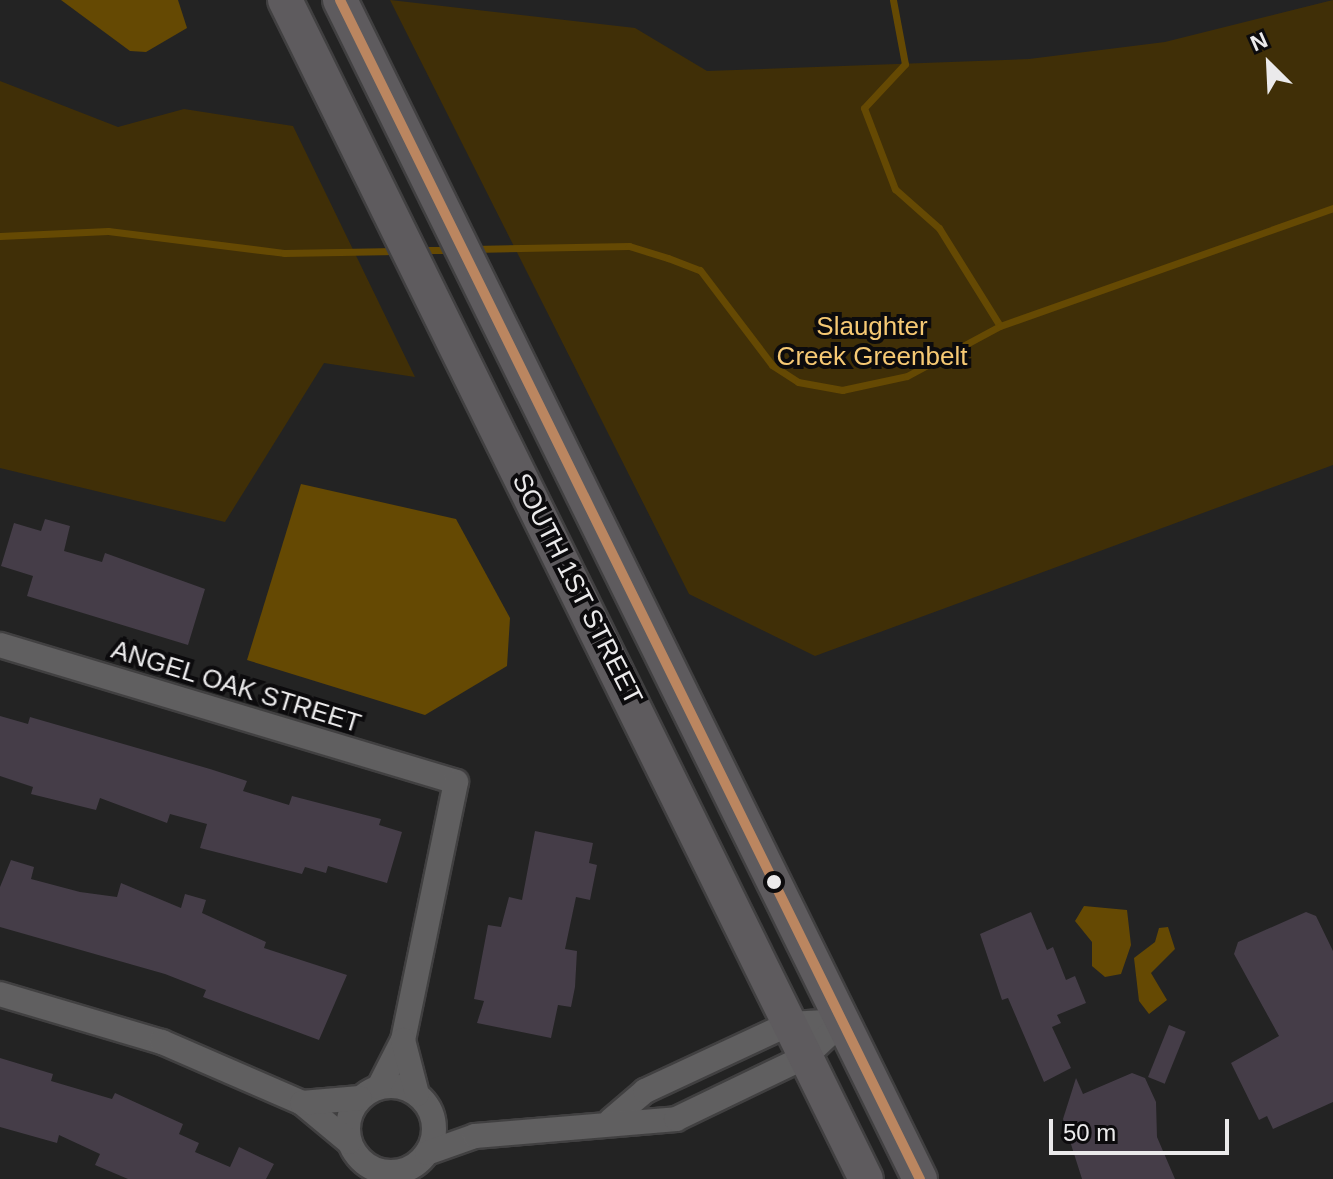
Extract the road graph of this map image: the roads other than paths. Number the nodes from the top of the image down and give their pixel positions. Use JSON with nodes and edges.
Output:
{"nodes":[{"id":1,"x":285,"y":0,"type":"edge"},
{"id":2,"x":340,"y":0,"type":"edge"},
{"id":3,"x":0,"y":645,"type":"edge"},
{"id":4,"x":0,"y":994,"type":"edge"},
{"id":5,"x":843,"y":1021,"type":"junction"},
{"id":6,"x":789,"y":1024,"type":"junction"},
{"id":7,"x":403,"y":1040,"type":"junction"},
{"id":8,"x":805,"y":1057,"type":"junction"},
{"id":9,"x":369,"y":1092,"type":"junction"},
{"id":10,"x":417,"y":1094,"type":"junction"},
{"id":11,"x":302,"y":1103,"type":"junction"},
{"id":12,"x":432,"y":1116,"type":"junction"},
{"id":13,"x":611,"y":1120,"type":"junction"},
{"id":14,"x":475,"y":1136,"type":"junction"},
{"id":15,"x":352,"y":1148,"type":"junction"},
{"id":16,"x":427,"y":1153,"type":"junction"},
{"id":17,"x":400,"y":1175,"type":"edge"},
{"id":18,"x":362,"y":1179,"type":"edge"},
{"id":19,"x":866,"y":1179,"type":"edge"},
{"id":20,"x":920,"y":1179,"type":"edge"}],
"edges":[{"from":1,"to":6,"type":"main road","name":"SOUTH 1ST STREET"},
{"from":2,"to":5,"type":"main road","name":"SOUTH 1ST STREET"},
{"from":3,"to":7,"type":"street","name":"ANGEL OAK STREET"},
{"from":4,"to":11,"type":"street"},
{"from":5,"to":6,"type":"street"},
{"from":5,"to":8,"type":"street"},
{"from":5,"to":20,"type":"main road","name":"SOUTH 1ST STREET"},
{"from":6,"to":8,"type":"main road","name":"SOUTH 1ST STREET"},
{"from":6,"to":13,"type":"street"},
{"from":7,"to":9,"type":"street"},
{"from":7,"to":10,"type":"street"},
{"from":8,"to":13,"type":"street"},
{"from":8,"to":19,"type":"main road","name":"SOUTH 1ST STREET"},
{"from":9,"to":10,"type":"street"},
{"from":9,"to":11,"type":"street"},
{"from":9,"to":15,"type":"street"},
{"from":10,"to":12,"type":"street"},
{"from":11,"to":15,"type":"street"},
{"from":12,"to":14,"type":"street"},
{"from":12,"to":16,"type":"street"},
{"from":13,"to":14,"type":"street"},
{"from":14,"to":16,"type":"street"},
{"from":15,"to":17,"type":"street"},
{"from":15,"to":18,"type":"street"},
{"from":16,"to":17,"type":"street"}]}
